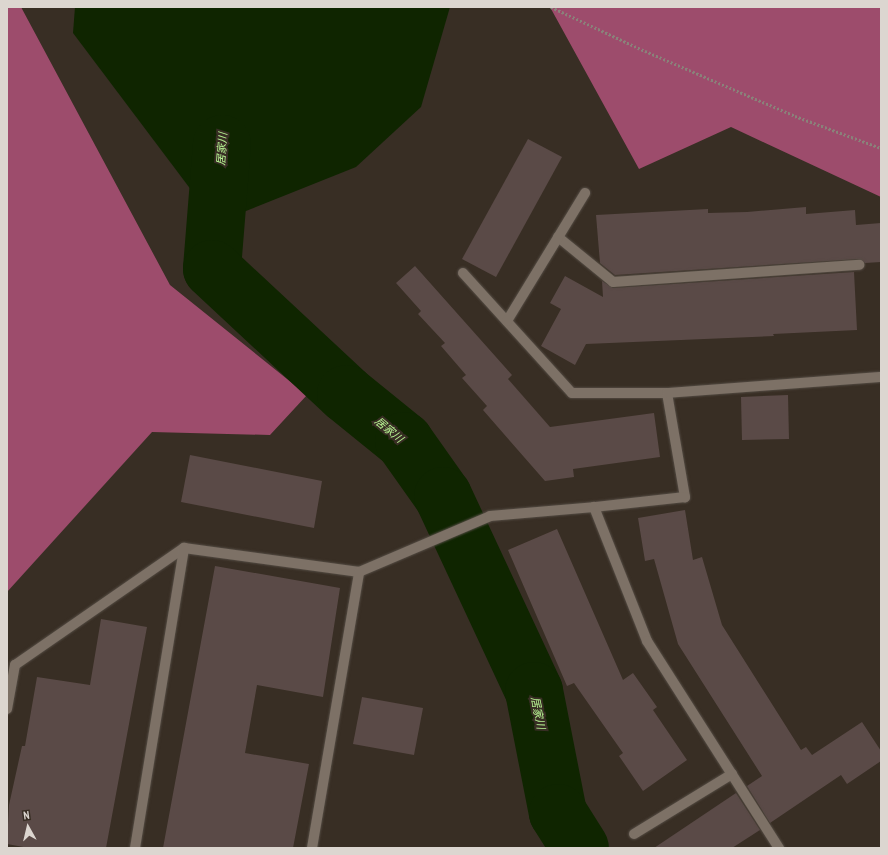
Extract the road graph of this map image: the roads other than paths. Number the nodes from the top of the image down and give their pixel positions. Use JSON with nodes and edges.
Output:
{"nodes":[{"id":1,"x":585,"y":193,"type":"dead end"},
{"id":2,"x":558,"y":237,"type":"junction"},
{"id":3,"x":859,"y":265,"type":"dead end"},
{"id":4,"x":463,"y":273,"type":"dead end"},
{"id":5,"x":508,"y":321,"type":"junction"},
{"id":6,"x":881,"y":377,"type":"edge"},
{"id":7,"x":667,"y":393,"type":"junction"},
{"id":8,"x":594,"y":507,"type":"junction"},
{"id":9,"x":184,"y":548,"type":"junction"},
{"id":10,"x":359,"y":572,"type":"junction"},
{"id":11,"x":7,"y":709,"type":"edge"},
{"id":12,"x":732,"y":774,"type":"junction"},
{"id":13,"x":634,"y":834,"type":"dead end"},
{"id":14,"x":135,"y":848,"type":"edge"},
{"id":15,"x":312,"y":848,"type":"edge"},
{"id":16,"x":779,"y":848,"type":"edge"}],
"edges":[{"from":1,"to":2,"type":"street"},
{"from":2,"to":3,"type":"street"},
{"from":2,"to":5,"type":"street"},
{"from":4,"to":5,"type":"street"},
{"from":5,"to":7,"type":"street"},
{"from":6,"to":7,"type":"street"},
{"from":7,"to":8,"type":"street"},
{"from":8,"to":10,"type":"street"},
{"from":8,"to":12,"type":"street"},
{"from":9,"to":10,"type":"street"},
{"from":9,"to":11,"type":"street"},
{"from":9,"to":14,"type":"street"},
{"from":10,"to":15,"type":"street"},
{"from":12,"to":13,"type":"street"},
{"from":12,"to":16,"type":"street"}]}
